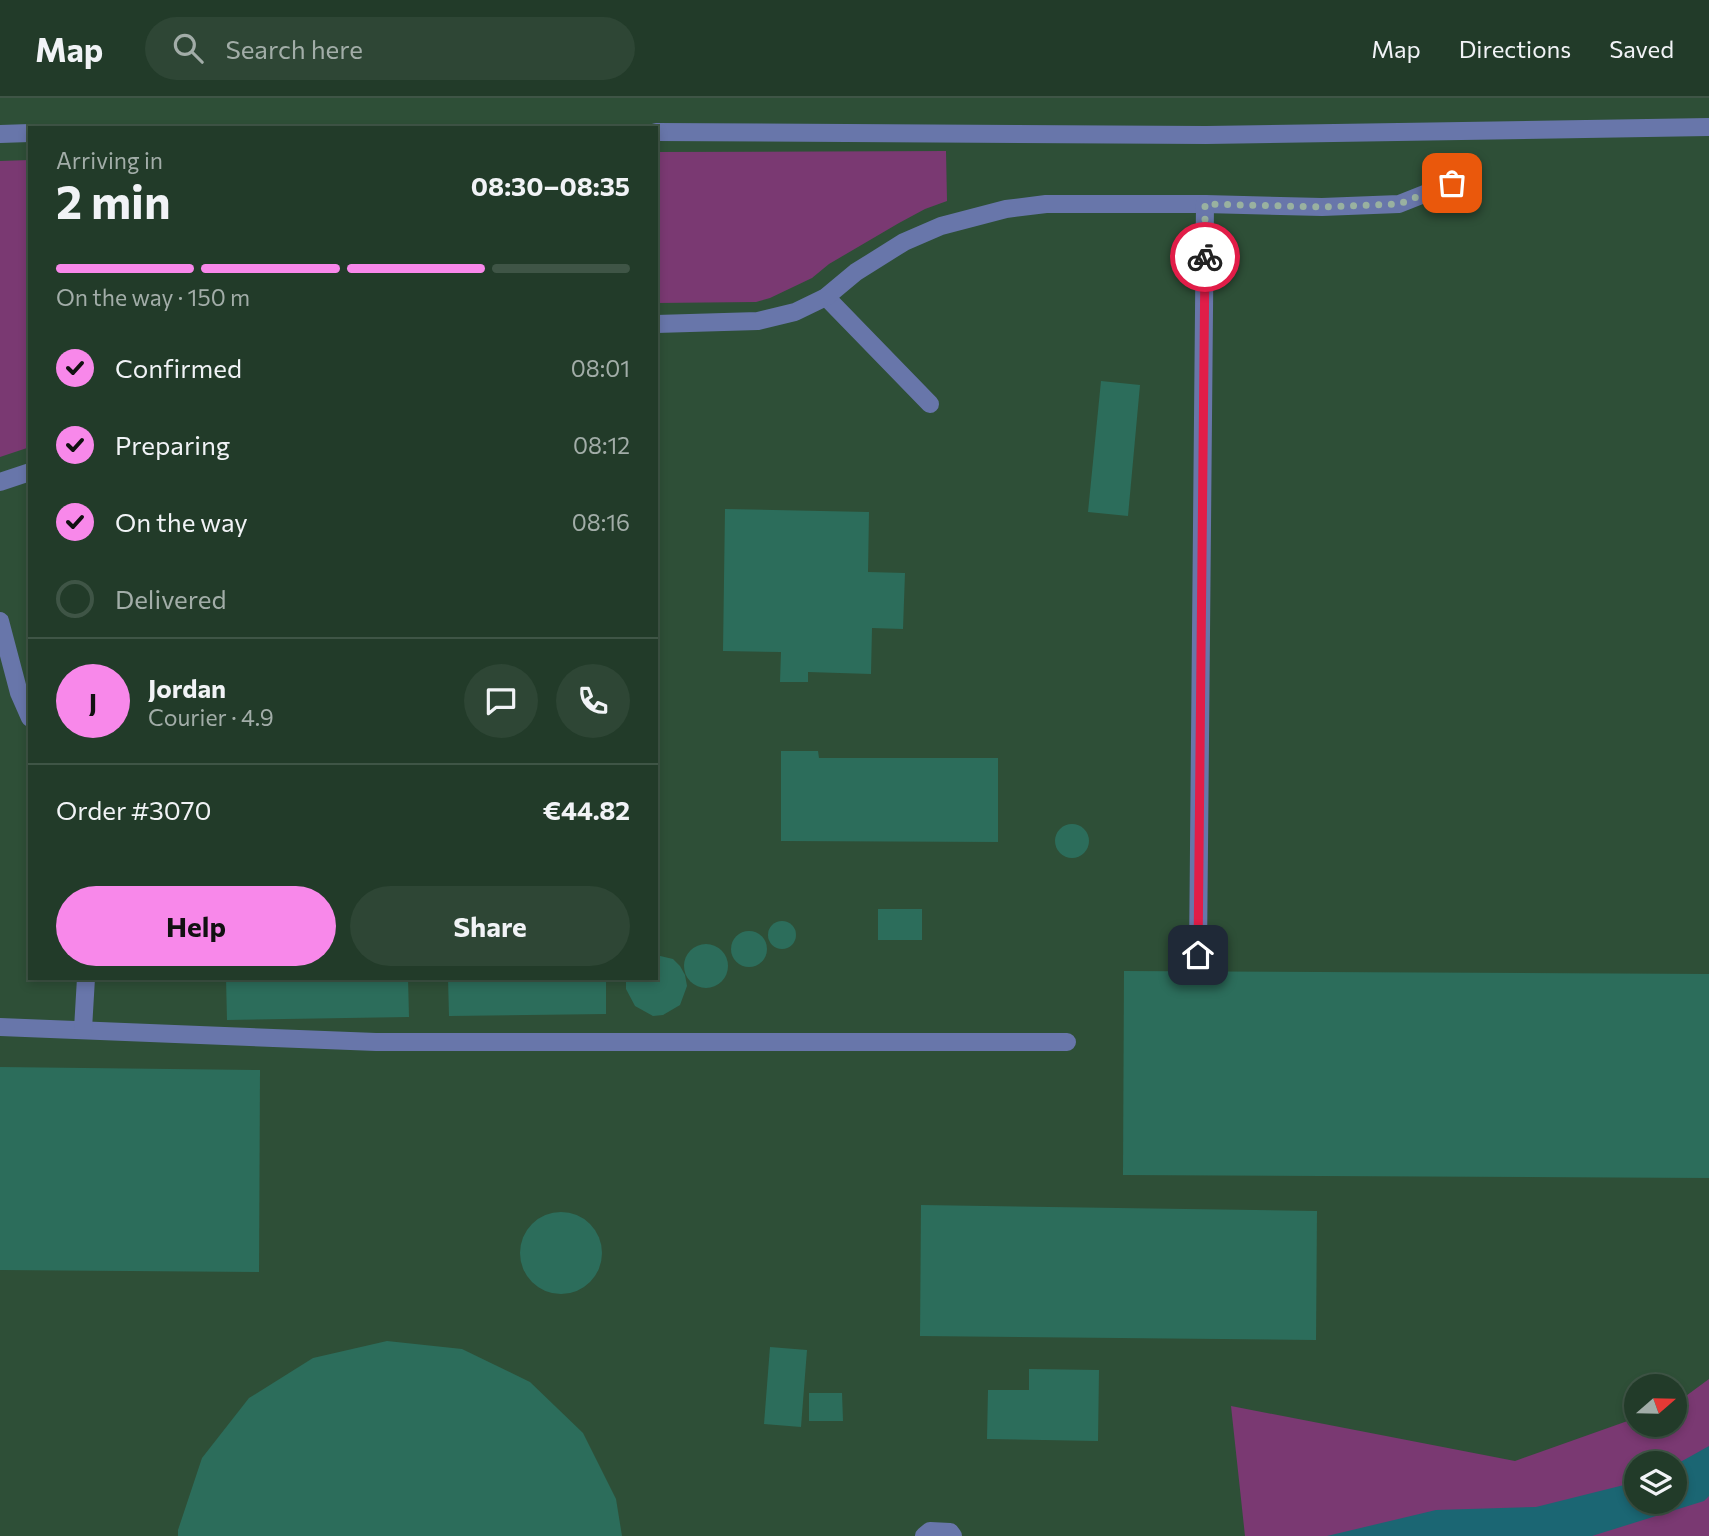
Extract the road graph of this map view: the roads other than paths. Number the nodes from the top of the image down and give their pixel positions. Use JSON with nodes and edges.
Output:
{"nodes":[{"id":1,"x":1709,"y":127,"type":"edge"},
{"id":2,"x":658,"y":132,"type":"edge"},
{"id":3,"x":28,"y":133,"type":"edge"},
{"id":4,"x":0,"y":134,"type":"edge"},
{"id":5,"x":1452,"y":183,"type":"dead end"},
{"id":6,"x":1205,"y":204,"type":"junction"},
{"id":7,"x":825,"y":297,"type":"junction"},
{"id":8,"x":658,"y":324,"type":"edge"},
{"id":9,"x":930,"y":404,"type":"dead end"},
{"id":10,"x":28,"y":473,"type":"edge"},
{"id":11,"x":0,"y":482,"type":"edge"},
{"id":12,"x":0,"y":621,"type":"edge"},
{"id":13,"x":28,"y":713,"type":"edge"},
{"id":14,"x":1198,"y":955,"type":"dead end"},
{"id":15,"x":86,"y":980,"type":"edge"},
{"id":16,"x":0,"y":1027,"type":"edge"},
{"id":17,"x":83,"y":1029,"type":"junction"},
{"id":18,"x":1067,"y":1042,"type":"dead end"},
{"id":19,"x":924,"y":1536,"type":"edge"},
{"id":20,"x":953,"y":1536,"type":"edge"}],
"edges":[{"from":1,"to":2,"type":"street"},
{"from":3,"to":4,"type":"street"},
{"from":5,"to":6,"type":"street"},
{"from":6,"to":7,"type":"street"},
{"from":6,"to":14,"type":"street"},
{"from":7,"to":8,"type":"street"},
{"from":7,"to":9,"type":"street"},
{"from":10,"to":11,"type":"street"},
{"from":12,"to":13,"type":"street"},
{"from":15,"to":17,"type":"street"},
{"from":16,"to":17,"type":"street"},
{"from":17,"to":18,"type":"street"},
{"from":19,"to":20,"type":"street"}]}
